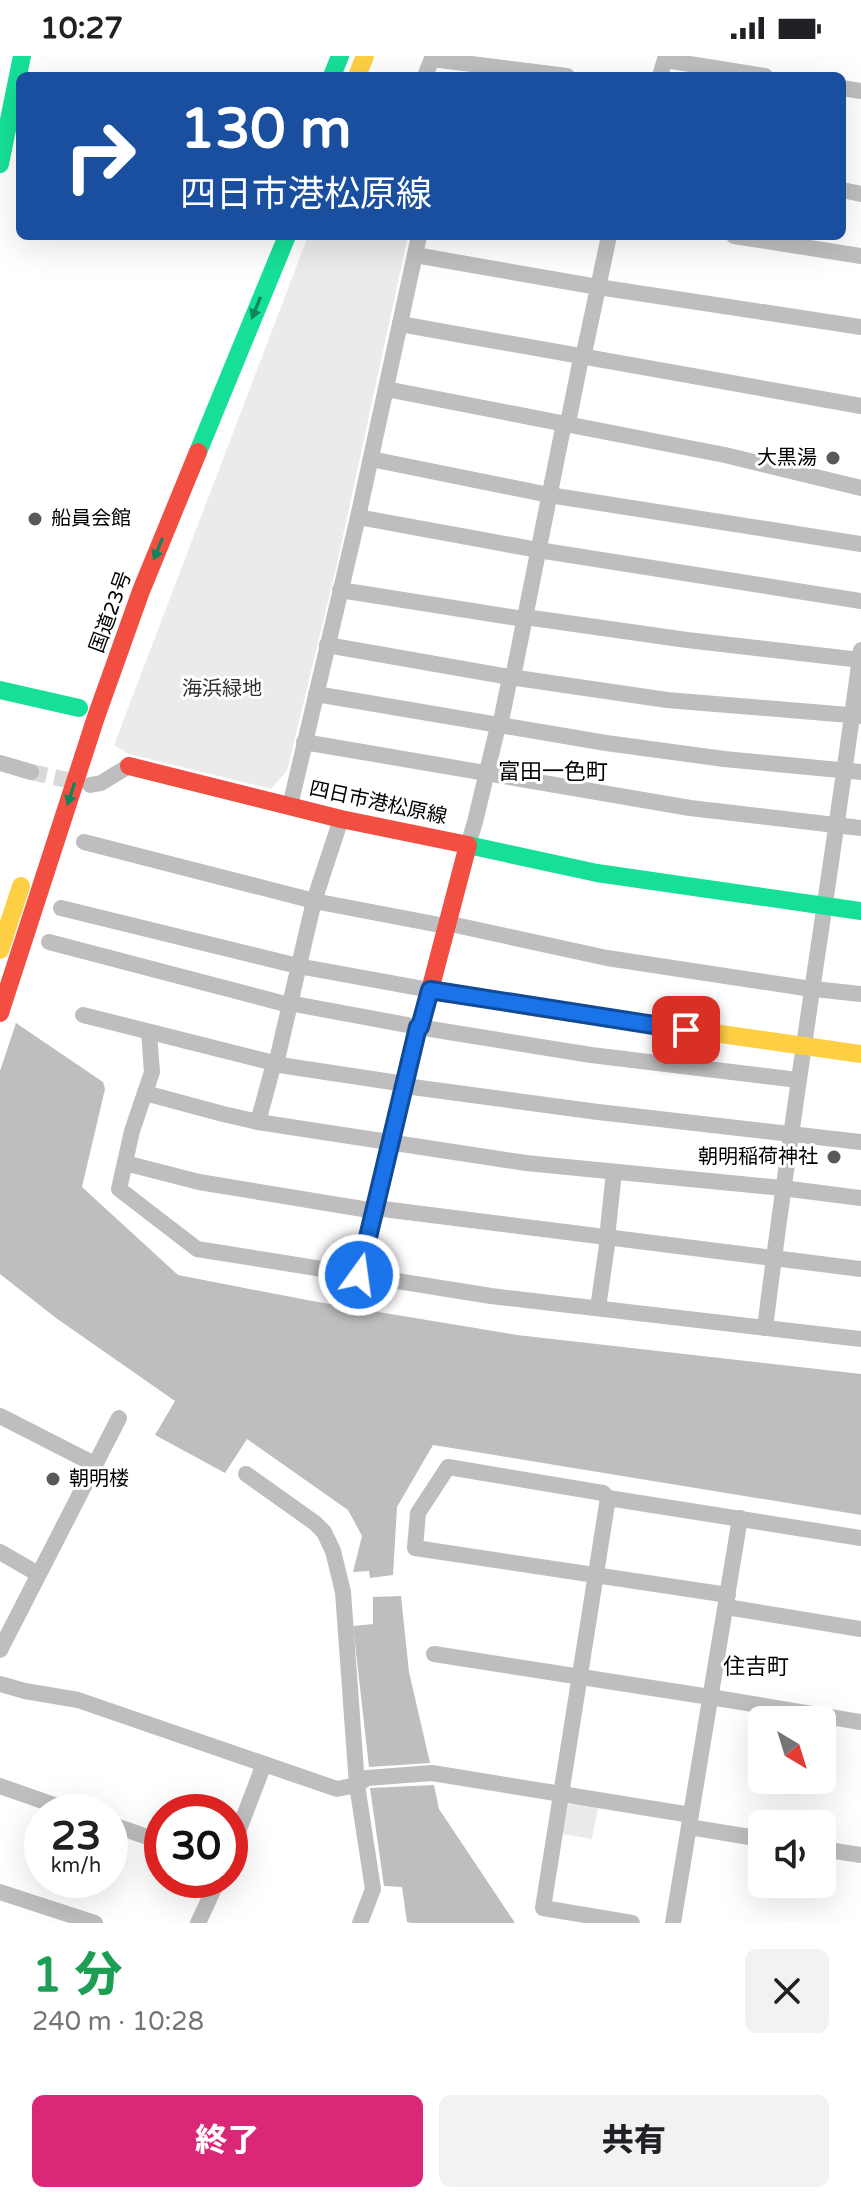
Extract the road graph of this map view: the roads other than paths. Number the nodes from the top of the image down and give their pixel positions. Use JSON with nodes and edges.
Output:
{"nodes":[{"id":1,"x":432,"y":57,"type":"edge"},
{"id":2,"x":663,"y":64,"type":"edge"},
{"id":3,"x":539,"y":72,"type":"edge"},
{"id":4,"x":731,"y":72,"type":"edge"},
{"id":5,"x":16,"y":85,"type":"edge"},
{"id":6,"x":0,"y":164,"type":"edge"},
{"id":7,"x":285,"y":240,"type":"edge"},
{"id":8,"x":418,"y":240,"type":"edge"},
{"id":9,"x":608,"y":240,"type":"edge"},
{"id":10,"x":759,"y":240,"type":"edge"},
{"id":11,"x":415,"y":255,"type":"junction"},
{"id":12,"x":861,"y":256,"type":"edge"},
{"id":13,"x":598,"y":287,"type":"junction"},
{"id":14,"x":400,"y":324,"type":"junction"},
{"id":15,"x":861,"y":327,"type":"edge"},
{"id":16,"x":582,"y":358,"type":"junction"},
{"id":17,"x":386,"y":389,"type":"junction"},
{"id":18,"x":861,"y":406,"type":"edge"},
{"id":19,"x":566,"y":423,"type":"junction"},
{"id":20,"x":371,"y":459,"type":"junction"},
{"id":21,"x":861,"y":488,"type":"edge"},
{"id":22,"x":549,"y":495,"type":"junction"},
{"id":23,"x":358,"y":517,"type":"junction"},
{"id":24,"x":861,"y":544,"type":"edge"},
{"id":25,"x":538,"y":550,"type":"junction"},
{"id":26,"x":340,"y":590,"type":"junction"},
{"id":27,"x":861,"y":601,"type":"edge"},
{"id":28,"x":524,"y":618,"type":"junction"},
{"id":29,"x":327,"y":645,"type":"junction"},
{"id":30,"x":861,"y":657,"type":"edge"},
{"id":31,"x":511,"y":677,"type":"junction"},
{"id":32,"x":0,"y":690,"type":"edge"},
{"id":33,"x":316,"y":694,"type":"junction"},
{"id":34,"x":79,"y":708,"type":"dead end"},
{"id":35,"x":857,"y":715,"type":"edge"},
{"id":36,"x":499,"y":726,"type":"junction"},
{"id":37,"x":304,"y":742,"type":"junction"},
{"id":38,"x":0,"y":763,"type":"edge"},
{"id":39,"x":129,"y":766,"type":"joint"},
{"id":40,"x":853,"y":771,"type":"edge"},
{"id":41,"x":31,"y":772,"type":"tunnel mouth"},
{"id":42,"x":486,"y":775,"type":"junction"},
{"id":43,"x":90,"y":785,"type":"tunnel mouth"},
{"id":44,"x":290,"y":806,"type":"junction"},
{"id":45,"x":341,"y":819,"type":"junction"},
{"id":46,"x":837,"y":825,"type":"junction"},
{"id":47,"x":861,"y":828,"type":"edge"},
{"id":48,"x":84,"y":842,"type":"dead end"},
{"id":49,"x":468,"y":845,"type":"junction"},
{"id":50,"x":25,"y":874,"type":"dead end"},
{"id":51,"x":314,"y":901,"type":"junction"},
{"id":52,"x":826,"y":907,"type":"junction"},
{"id":53,"x":61,"y":908,"type":"dead end"},
{"id":54,"x":861,"y":911,"type":"edge"},
{"id":55,"x":445,"y":925,"type":"junction"},
{"id":56,"x":49,"y":942,"type":"dead end"},
{"id":57,"x":0,"y":950,"type":"edge"},
{"id":58,"x":298,"y":966,"type":"junction"},
{"id":59,"x":811,"y":988,"type":"junction"},
{"id":60,"x":430,"y":990,"type":"junction"},
{"id":61,"x":861,"y":994,"type":"edge"},
{"id":62,"x":289,"y":1004,"type":"junction"},
{"id":63,"x":0,"y":1013,"type":"edge"},
{"id":64,"x":83,"y":1015,"type":"dead end"},
{"id":65,"x":419,"y":1027,"type":"junction"},
{"id":66,"x":149,"y":1032,"type":"junction"},
{"id":67,"x":804,"y":1047,"type":"junction"},
{"id":68,"x":861,"y":1054,"type":"edge"},
{"id":69,"x":275,"y":1064,"type":"junction"},
{"id":70,"x":798,"y":1080,"type":"junction"},
{"id":71,"x":405,"y":1085,"type":"junction"},
{"id":72,"x":145,"y":1093,"type":"junction"},
{"id":73,"x":258,"y":1122,"type":"junction"},
{"id":74,"x":790,"y":1134,"type":"junction"},
{"id":75,"x":861,"y":1142,"type":"edge"},
{"id":76,"x":391,"y":1143,"type":"junction"},
{"id":77,"x":125,"y":1163,"type":"junction"},
{"id":78,"x":614,"y":1172,"type":"junction"},
{"id":79,"x":782,"y":1188,"type":"junction"},
{"id":80,"x":861,"y":1198,"type":"edge"},
{"id":81,"x":375,"y":1209,"type":"junction"},
{"id":82,"x":607,"y":1238,"type":"junction"},
{"id":83,"x":773,"y":1258,"type":"junction"},
{"id":84,"x":861,"y":1269,"type":"edge"},
{"id":85,"x":359,"y":1275,"type":"junction"},
{"id":86,"x":598,"y":1308,"type":"junction"},
{"id":87,"x":765,"y":1328,"type":"junction"},
{"id":88,"x":861,"y":1339,"type":"edge"},
{"id":89,"x":0,"y":1416,"type":"edge"},
{"id":90,"x":119,"y":1418,"type":"dead end"},
{"id":91,"x":96,"y":1465,"type":"junction"},
{"id":92,"x":246,"y":1474,"type":"dead end"},
{"id":93,"x":608,"y":1498,"type":"junction"},
{"id":94,"x":740,"y":1518,"type":"junction"},
{"id":95,"x":861,"y":1538,"type":"edge"},
{"id":96,"x":0,"y":1552,"type":"edge"},
{"id":97,"x":38,"y":1574,"type":"junction"},
{"id":98,"x":597,"y":1575,"type":"junction"},
{"id":99,"x":727,"y":1601,"type":"junction"},
{"id":100,"x":861,"y":1629,"type":"edge"},
{"id":101,"x":0,"y":1650,"type":"edge"},
{"id":102,"x":434,"y":1654,"type":"dead end"},
{"id":103,"x":580,"y":1677,"type":"junction"},
{"id":104,"x":0,"y":1684,"type":"edge"},
{"id":105,"x":710,"y":1697,"type":"junction"},
{"id":106,"x":861,"y":1722,"type":"edge"},
{"id":107,"x":264,"y":1764,"type":"junction"},
{"id":108,"x":362,"y":1781,"type":"junction"},
{"id":109,"x":0,"y":1786,"type":"edge"},
{"id":110,"x":24,"y":1794,"type":"edge"},
{"id":111,"x":562,"y":1794,"type":"junction"},
{"id":112,"x":248,"y":1806,"type":"edge"},
{"id":113,"x":690,"y":1821,"type":"junction"},
{"id":114,"x":748,"y":1836,"type":"edge"},
{"id":115,"x":836,"y":1851,"type":"edge"},
{"id":116,"x":861,"y":1855,"type":"edge"},
{"id":117,"x":0,"y":1892,"type":"edge"},
{"id":118,"x":210,"y":1898,"type":"edge"},
{"id":119,"x":602,"y":1920,"type":"edge"},
{"id":120,"x":95,"y":1923,"type":"edge"},
{"id":121,"x":198,"y":1923,"type":"edge"},
{"id":122,"x":360,"y":1923,"type":"edge"},
{"id":123,"x":632,"y":1923,"type":"edge"},
{"id":124,"x":673,"y":1923,"type":"edge"}],
"edges":[{"from":1,"to":3,"type":"street"},
{"from":2,"to":4,"type":"street"},
{"from":5,"to":6,"type":"main road"},
{"from":7,"to":63,"type":"main road","name":"国道23号","one_way":true},
{"from":8,"to":11,"type":"street"},
{"from":9,"to":13,"type":"street"},
{"from":10,"to":12,"type":"street"},
{"from":11,"to":13,"type":"street"},
{"from":11,"to":14,"type":"street"},
{"from":13,"to":15,"type":"street"},
{"from":13,"to":16,"type":"street"},
{"from":14,"to":16,"type":"street"},
{"from":14,"to":17,"type":"street"},
{"from":16,"to":18,"type":"street"},
{"from":16,"to":19,"type":"street"},
{"from":17,"to":19,"type":"street"},
{"from":17,"to":20,"type":"street"},
{"from":19,"to":21,"type":"street"},
{"from":19,"to":22,"type":"street"},
{"from":20,"to":22,"type":"street"},
{"from":20,"to":23,"type":"street"},
{"from":22,"to":24,"type":"street"},
{"from":22,"to":25,"type":"street"},
{"from":23,"to":25,"type":"street"},
{"from":23,"to":26,"type":"street"},
{"from":25,"to":27,"type":"street"},
{"from":25,"to":28,"type":"street"},
{"from":26,"to":28,"type":"street"},
{"from":26,"to":29,"type":"street"},
{"from":28,"to":30,"type":"street"},
{"from":28,"to":31,"type":"street"},
{"from":29,"to":31,"type":"street"},
{"from":29,"to":33,"type":"street"},
{"from":30,"to":35,"type":"street"},
{"from":31,"to":35,"type":"street"},
{"from":31,"to":36,"type":"street"},
{"from":32,"to":34,"type":"main road"},
{"from":33,"to":36,"type":"street"},
{"from":33,"to":37,"type":"street"},
{"from":35,"to":40,"type":"street"},
{"from":36,"to":40,"type":"street"},
{"from":36,"to":42,"type":"street"},
{"from":37,"to":42,"type":"street"},
{"from":37,"to":44,"type":"street"},
{"from":38,"to":41,"type":"street"},
{"from":39,"to":43,"type":"street"},
{"from":39,"to":44,"type":"main road","name":"四日市港松原線"},
{"from":40,"to":46,"type":"street"},
{"from":42,"to":46,"type":"street"},
{"from":42,"to":49,"type":"street"},
{"from":44,"to":45,"type":"main road","name":"四日市港松原線"},
{"from":45,"to":49,"type":"main road","name":"四日市港松原線"},
{"from":45,"to":51,"type":"street"},
{"from":46,"to":47,"type":"street"},
{"from":46,"to":52,"type":"street"},
{"from":48,"to":51,"type":"street"},
{"from":49,"to":52,"type":"main road"},
{"from":49,"to":55,"type":"main road","name":"四日市港松原線"},
{"from":50,"to":57,"type":"main road"},
{"from":51,"to":55,"type":"street"},
{"from":51,"to":58,"type":"street"},
{"from":52,"to":54,"type":"main road"},
{"from":52,"to":59,"type":"street"},
{"from":53,"to":58,"type":"street"},
{"from":55,"to":59,"type":"street"},
{"from":55,"to":60,"type":"main road","name":"四日市港松原線"},
{"from":56,"to":62,"type":"street"},
{"from":58,"to":60,"type":"street"},
{"from":58,"to":62,"type":"street"},
{"from":59,"to":61,"type":"street"},
{"from":59,"to":67,"type":"street"},
{"from":60,"to":65,"type":"street"},
{"from":60,"to":67,"type":"main road"},
{"from":62,"to":65,"type":"street"},
{"from":62,"to":69,"type":"street"},
{"from":64,"to":66,"type":"street"},
{"from":65,"to":70,"type":"street"},
{"from":65,"to":71,"type":"street"},
{"from":66,"to":69,"type":"street"},
{"from":66,"to":72,"type":"street"},
{"from":67,"to":68,"type":"main road"},
{"from":67,"to":70,"type":"street"},
{"from":69,"to":71,"type":"street"},
{"from":69,"to":73,"type":"street"},
{"from":70,"to":74,"type":"street"},
{"from":71,"to":74,"type":"street"},
{"from":71,"to":76,"type":"street"},
{"from":72,"to":73,"type":"street"},
{"from":72,"to":77,"type":"street"},
{"from":73,"to":76,"type":"street"},
{"from":74,"to":75,"type":"street"},
{"from":74,"to":79,"type":"street"},
{"from":76,"to":78,"type":"street"},
{"from":76,"to":81,"type":"street"},
{"from":77,"to":81,"type":"street"},
{"from":77,"to":85,"type":"street"},
{"from":78,"to":79,"type":"street"},
{"from":78,"to":82,"type":"street"},
{"from":79,"to":80,"type":"street"},
{"from":79,"to":83,"type":"street"},
{"from":81,"to":82,"type":"street"},
{"from":81,"to":85,"type":"street"},
{"from":82,"to":83,"type":"street"},
{"from":82,"to":86,"type":"street"},
{"from":83,"to":84,"type":"street"},
{"from":83,"to":87,"type":"street"},
{"from":85,"to":86,"type":"street"},
{"from":86,"to":87,"type":"street"},
{"from":87,"to":88,"type":"street"},
{"from":89,"to":91,"type":"street"},
{"from":90,"to":91,"type":"street"},
{"from":91,"to":97,"type":"street"},
{"from":92,"to":108,"type":"street"},
{"from":93,"to":94,"type":"street"},
{"from":93,"to":98,"type":"street"},
{"from":93,"to":98,"type":"street"},
{"from":94,"to":95,"type":"street"},
{"from":94,"to":99,"type":"street"},
{"from":96,"to":97,"type":"street"},
{"from":97,"to":101,"type":"street"},
{"from":98,"to":99,"type":"street"},
{"from":98,"to":103,"type":"street"},
{"from":99,"to":100,"type":"street"},
{"from":99,"to":105,"type":"street"},
{"from":102,"to":103,"type":"street"},
{"from":103,"to":105,"type":"street"},
{"from":103,"to":111,"type":"street"},
{"from":104,"to":107,"type":"street"},
{"from":105,"to":106,"type":"street"},
{"from":105,"to":113,"type":"street"},
{"from":107,"to":108,"type":"street"},
{"from":107,"to":112,"type":"street"},
{"from":108,"to":111,"type":"street"},
{"from":108,"to":122,"type":"street"},
{"from":109,"to":110,"type":"street"},
{"from":111,"to":113,"type":"street"},
{"from":111,"to":119,"type":"street"},
{"from":113,"to":114,"type":"street"},
{"from":113,"to":124,"type":"street"},
{"from":115,"to":116,"type":"street"},
{"from":117,"to":120,"type":"street"},
{"from":118,"to":121,"type":"street"},
{"from":119,"to":123,"type":"street"}]}
